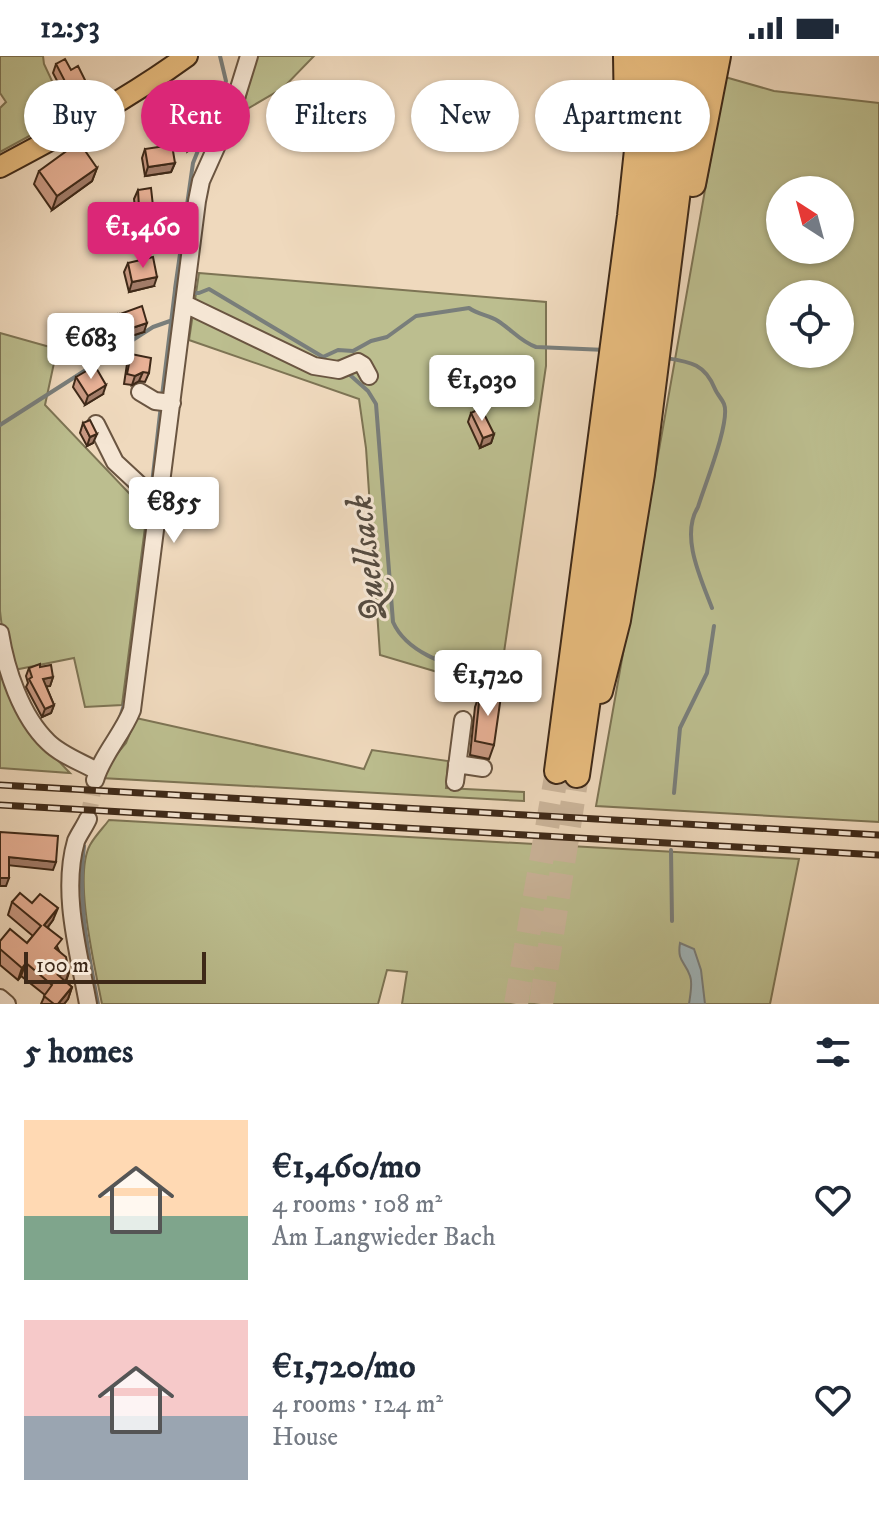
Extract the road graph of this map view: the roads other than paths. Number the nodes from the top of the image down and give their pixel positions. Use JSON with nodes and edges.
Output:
{"nodes":[{"id":1,"x":187,"y":56,"type":"edge"},
{"id":2,"x":249,"y":56,"type":"edge"},
{"id":3,"x":626,"y":56,"type":"edge"},
{"id":4,"x":647,"y":56,"type":"edge"},
{"id":5,"x":671,"y":56,"type":"edge"},
{"id":6,"x":695,"y":56,"type":"edge"},
{"id":7,"x":718,"y":56,"type":"edge"},
{"id":8,"x":0,"y":167,"type":"edge"},
{"id":9,"x":630,"y":216,"type":"junction"},
{"id":10,"x":186,"y":296,"type":"junction"},
{"id":11,"x":654,"y":321,"type":"junction"},
{"id":12,"x":369,"y":376,"type":"dead end"},
{"id":13,"x":631,"y":378,"type":"junction"},
{"id":14,"x":140,"y":392,"type":"dead end"},
{"id":15,"x":165,"y":402,"type":"junction"},
{"id":16,"x":96,"y":424,"type":"edge"},
{"id":17,"x":154,"y":490,"type":"junction"},
{"id":18,"x":0,"y":633,"type":"edge"},
{"id":19,"x":463,"y":720,"type":"dead end"},
{"id":20,"x":457,"y":764,"type":"junction"},
{"id":21,"x":483,"y":768,"type":"dead end"},
{"id":22,"x":455,"y":782,"type":"dead end"},
{"id":23,"x":88,"y":819,"type":"tunnel mouth"},
{"id":24,"x":0,"y":998,"type":"edge"},
{"id":25,"x":7,"y":1004,"type":"edge"},
{"id":26,"x":88,"y":1004,"type":"edge"}],
"edges":[{"from":1,"to":8,"type":"main road"},
{"from":2,"to":10,"type":"street"},
{"from":3,"to":9,"type":"highway"},
{"from":4,"to":9,"type":"highway"},
{"from":5,"to":11,"type":"highway"},
{"from":6,"to":11,"type":"highway"},
{"from":7,"to":11,"type":"highway"},
{"from":9,"to":13,"type":"highway"},
{"from":10,"to":12,"type":"street"},
{"from":10,"to":15,"type":"street"},
{"from":11,"to":13,"type":"highway"},
{"from":13,"to":13,"type":"highway"},
{"from":14,"to":15,"type":"street"},
{"from":15,"to":17,"type":"street"},
{"from":16,"to":17,"type":"street"},
{"from":17,"to":18,"type":"street"},
{"from":19,"to":20,"type":"street"},
{"from":20,"to":21,"type":"street"},
{"from":20,"to":22,"type":"street"},
{"from":23,"to":26,"type":"street"},
{"from":24,"to":25,"type":"street"}]}
